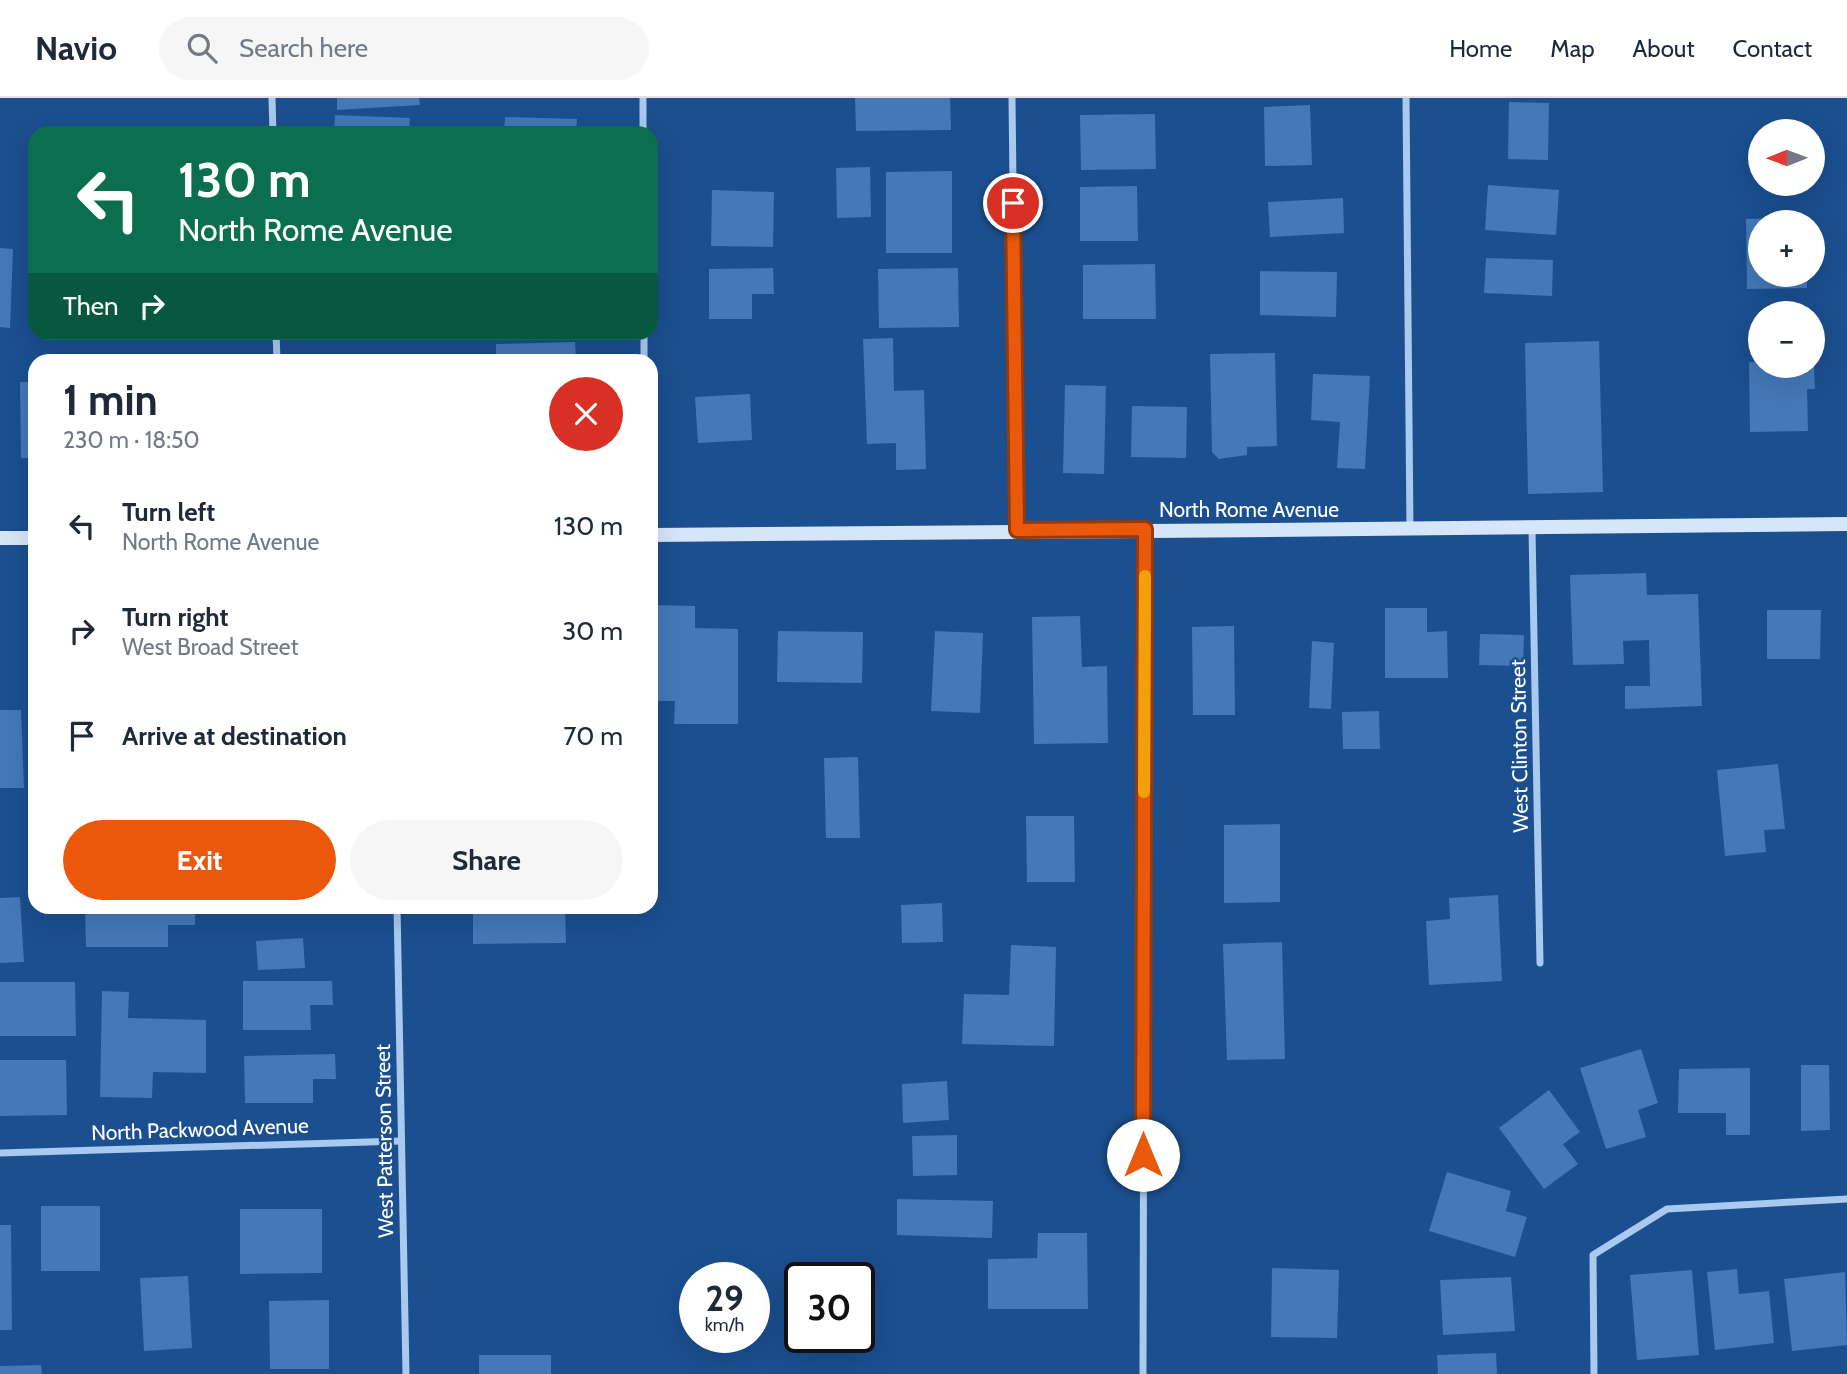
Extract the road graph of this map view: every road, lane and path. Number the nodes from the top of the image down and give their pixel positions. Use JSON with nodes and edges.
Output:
{"nodes":[{"id":1,"x":272,"y":98,"type":"edge"},
{"id":2,"x":643,"y":98,"type":"edge"},
{"id":3,"x":1012,"y":98,"type":"edge"},
{"id":4,"x":1406,"y":98,"type":"edge"},
{"id":5,"x":273,"y":126,"type":"edge"},
{"id":6,"x":643,"y":126,"type":"edge"},
{"id":7,"x":1847,"y":524,"type":"edge"},
{"id":8,"x":1145,"y":529,"type":"junction"},
{"id":9,"x":1532,"y":529,"type":"junction"},
{"id":10,"x":1017,"y":530,"type":"junction"},
{"id":11,"x":1410,"y":530,"type":"junction"},
{"id":12,"x":658,"y":535,"type":"edge"},
{"id":13,"x":0,"y":538,"type":"edge"},
{"id":14,"x":28,"y":538,"type":"edge"},
{"id":15,"x":397,"y":914,"type":"edge"},
{"id":16,"x":1541,"y":963,"type":"dead end"},
{"id":17,"x":401,"y":1141,"type":"junction"},
{"id":18,"x":0,"y":1153,"type":"edge"},
{"id":19,"x":1847,"y":1199,"type":"edge"},
{"id":20,"x":406,"y":1374,"type":"edge"},
{"id":21,"x":1143,"y":1374,"type":"edge"},
{"id":22,"x":1594,"y":1374,"type":"edge"}],
"edges":[{"from":1,"to":5,"type":"street"},
{"from":2,"to":6,"type":"street"},
{"from":3,"to":10,"type":"street"},
{"from":4,"to":11,"type":"street"},
{"from":7,"to":9,"type":"street","name":"North Rome Avenue"},
{"from":8,"to":10,"type":"street","name":"North Rome Avenue"},
{"from":8,"to":11,"type":"street","name":"North Rome Avenue"},
{"from":8,"to":21,"type":"street"},
{"from":9,"to":11,"type":"street","name":"North Rome Avenue"},
{"from":9,"to":16,"type":"street","name":"West Clinton Street"},
{"from":10,"to":12,"type":"street","name":"North Rome Avenue"},
{"from":13,"to":14,"type":"street"},
{"from":15,"to":17,"type":"street","name":"West Patterson Street"},
{"from":17,"to":18,"type":"street","name":"North Packwood Avenue"},
{"from":17,"to":20,"type":"street","name":"West Patterson Street"},
{"from":19,"to":22,"type":"street"}]}
